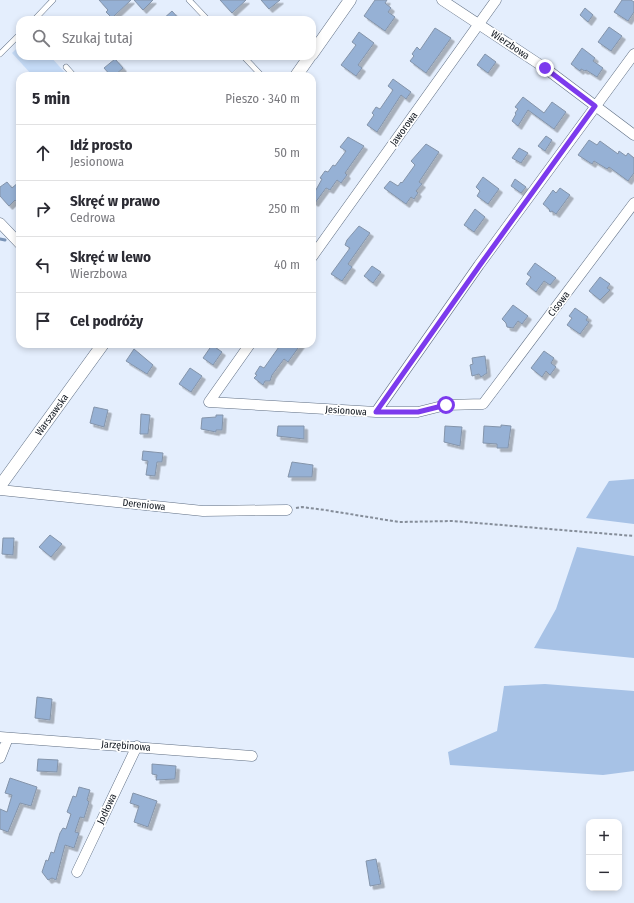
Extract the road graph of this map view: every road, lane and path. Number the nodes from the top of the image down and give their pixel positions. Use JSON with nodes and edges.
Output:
{"nodes":[{"id":1,"x":53,"y":0,"type":"edge"},
{"id":2,"x":189,"y":0,"type":"edge"},
{"id":3,"x":350,"y":0,"type":"edge"},
{"id":4,"x":442,"y":0,"type":"edge"},
{"id":5,"x":496,"y":0,"type":"edge"},
{"id":6,"x":38,"y":16,"type":"edge"},
{"id":7,"x":204,"y":16,"type":"edge"},
{"id":8,"x":479,"y":24,"type":"junction"},
{"id":9,"x":16,"y":38,"type":"edge"},
{"id":10,"x":316,"y":48,"type":"edge"},
{"id":11,"x":0,"y":54,"type":"edge"},
{"id":12,"x":634,"y":54,"type":"edge"},
{"id":13,"x":247,"y":60,"type":"edge"},
{"id":14,"x":307,"y":60,"type":"edge"},
{"id":15,"x":66,"y":67,"type":"dead end"},
{"id":16,"x":70,"y":72,"type":"edge"},
{"id":17,"x":258,"y":72,"type":"edge"},
{"id":18,"x":299,"y":72,"type":"edge"},
{"id":19,"x":595,"y":106,"type":"junction"},
{"id":20,"x":634,"y":135,"type":"edge"},
{"id":21,"x":634,"y":203,"type":"edge"},
{"id":22,"x":0,"y":223,"type":"edge"},
{"id":23,"x":16,"y":240,"type":"edge"},
{"id":24,"x":316,"y":251,"type":"edge"},
{"id":25,"x":100,"y":348,"type":"edge"},
{"id":26,"x":247,"y":348,"type":"edge"},
{"id":27,"x":483,"y":404,"type":"joint"},
{"id":28,"x":376,"y":412,"type":"junction"},
{"id":29,"x":0,"y":486,"type":"edge"},
{"id":30,"x":0,"y":490,"type":"edge"},
{"id":31,"x":288,"y":510,"type":"joint"},
{"id":32,"x":634,"y":536,"type":"edge"},
{"id":33,"x":4,"y":738,"type":"edge"},
{"id":34,"x":137,"y":746,"type":"junction"},
{"id":35,"x":252,"y":756,"type":"dead end"},
{"id":36,"x":0,"y":758,"type":"edge"},
{"id":37,"x":77,"y":872,"type":"dead end"}],
"edges":[{"from":1,"to":6,"type":"lane"},
{"from":2,"to":7,"type":"lane"},
{"from":3,"to":10,"type":"street"},
{"from":4,"to":8,"type":"street","name":"Wierzbowa"},
{"from":5,"to":8,"type":"street","name":"Jaworowa"},
{"from":8,"to":19,"type":"street","name":"Wierzbowa"},
{"from":8,"to":24,"type":"street","name":"Jaworowa"},
{"from":9,"to":11,"type":"lane"},
{"from":12,"to":19,"type":"street"},
{"from":13,"to":17,"type":"lane"},
{"from":14,"to":18,"type":"street"},
{"from":15,"to":16,"type":"lane"},
{"from":19,"to":20,"type":"street","name":"Wierzbowa"},
{"from":19,"to":28,"type":"street"},
{"from":21,"to":27,"type":"street","name":"Cisowa"},
{"from":22,"to":23,"type":"street"},
{"from":25,"to":29,"type":"street","name":"Warszawska"},
{"from":26,"to":28,"type":"street","name":"Jesionowa"},
{"from":27,"to":28,"type":"street","name":"Jesionowa"},
{"from":30,"to":31,"type":"street","name":"Dereniowa"},
{"from":31,"to":32,"type":"path"},
{"from":33,"to":34,"type":"street","name":"Jarzębinowa"},
{"from":33,"to":36,"type":"street"},
{"from":34,"to":35,"type":"street","name":"Jarzębinowa"},
{"from":34,"to":37,"type":"street","name":"Jodłowa"}]}
